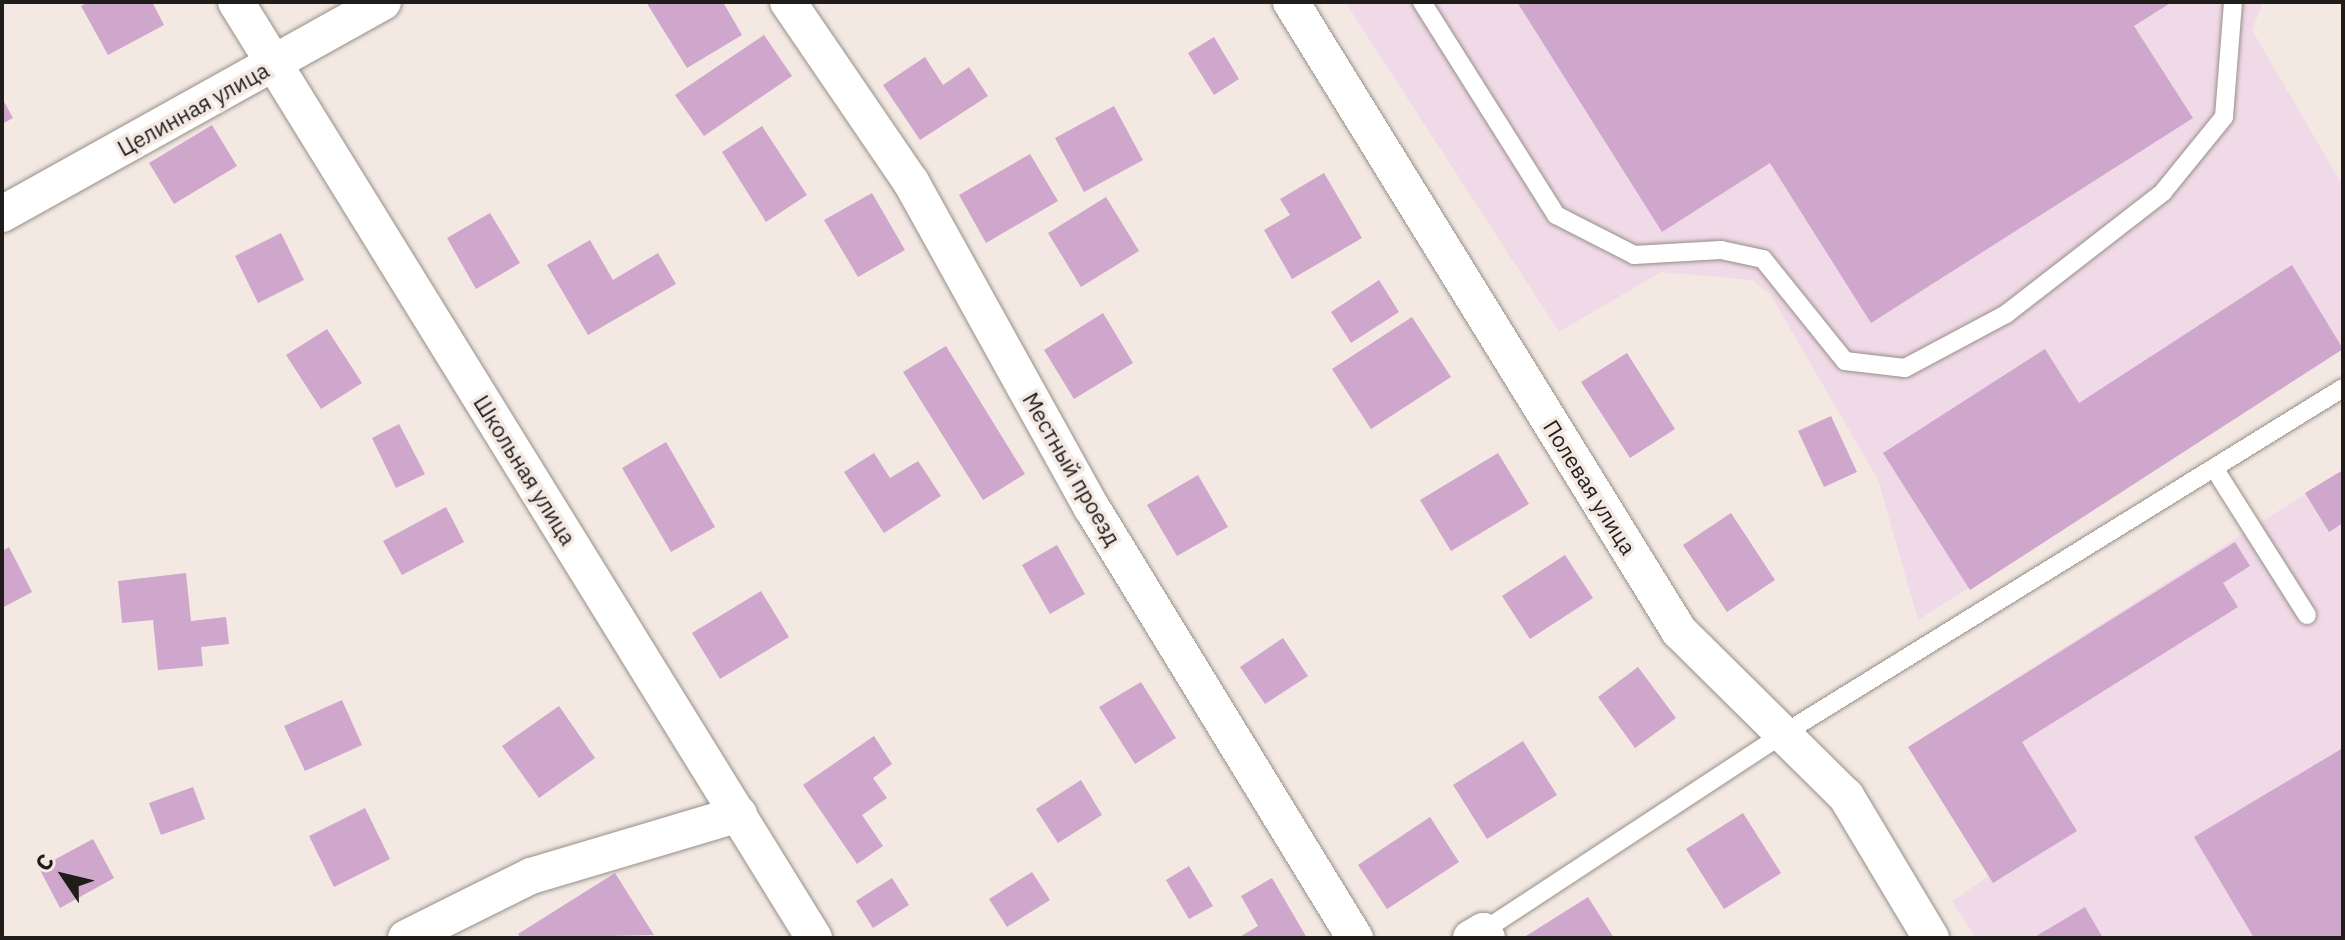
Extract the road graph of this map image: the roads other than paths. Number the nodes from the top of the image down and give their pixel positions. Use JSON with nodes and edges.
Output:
{"nodes":[{"id":1,"x":236,"y":2,"type":"edge"},
{"id":2,"x":383,"y":2,"type":"edge"},
{"id":3,"x":788,"y":2,"type":"edge"},
{"id":4,"x":1291,"y":2,"type":"edge"},
{"id":5,"x":1422,"y":2,"type":"edge"},
{"id":6,"x":2233,"y":2,"type":"edge"},
{"id":7,"x":274,"y":64,"type":"junction"},
{"id":8,"x":2,"y":214,"type":"edge"},
{"id":9,"x":2343,"y":388,"type":"edge"},
{"id":10,"x":2214,"y":468,"type":"junction"},
{"id":11,"x":2307,"y":615,"type":"dead end"},
{"id":12,"x":1783,"y":734,"type":"junction"},
{"id":13,"x":739,"y":814,"type":"junction"},
{"id":14,"x":1480,"y":936,"type":"edge"},
{"id":15,"x":406,"y":938,"type":"edge"},
{"id":16,"x":814,"y":938,"type":"edge"},
{"id":17,"x":1355,"y":938,"type":"edge"},
{"id":18,"x":1931,"y":938,"type":"edge"}],
"edges":[{"from":1,"to":7,"type":"street","name":"Школьная улица"},
{"from":2,"to":7,"type":"street","name":"Целинная улица"},
{"from":3,"to":17,"type":"street","name":"Местный проезд"},
{"from":4,"to":12,"type":"street","name":"Полевая улица"},
{"from":5,"to":6,"type":"lane"},
{"from":7,"to":8,"type":"street","name":"Целинная улица"},
{"from":7,"to":13,"type":"street","name":"Школьная улица"},
{"from":9,"to":10,"type":"lane"},
{"from":10,"to":11,"type":"lane"},
{"from":10,"to":12,"type":"lane"},
{"from":12,"to":14,"type":"lane"},
{"from":12,"to":18,"type":"street","name":"Полевая улица"},
{"from":13,"to":15,"type":"street"},
{"from":13,"to":16,"type":"street","name":"Школьная улица"}]}
